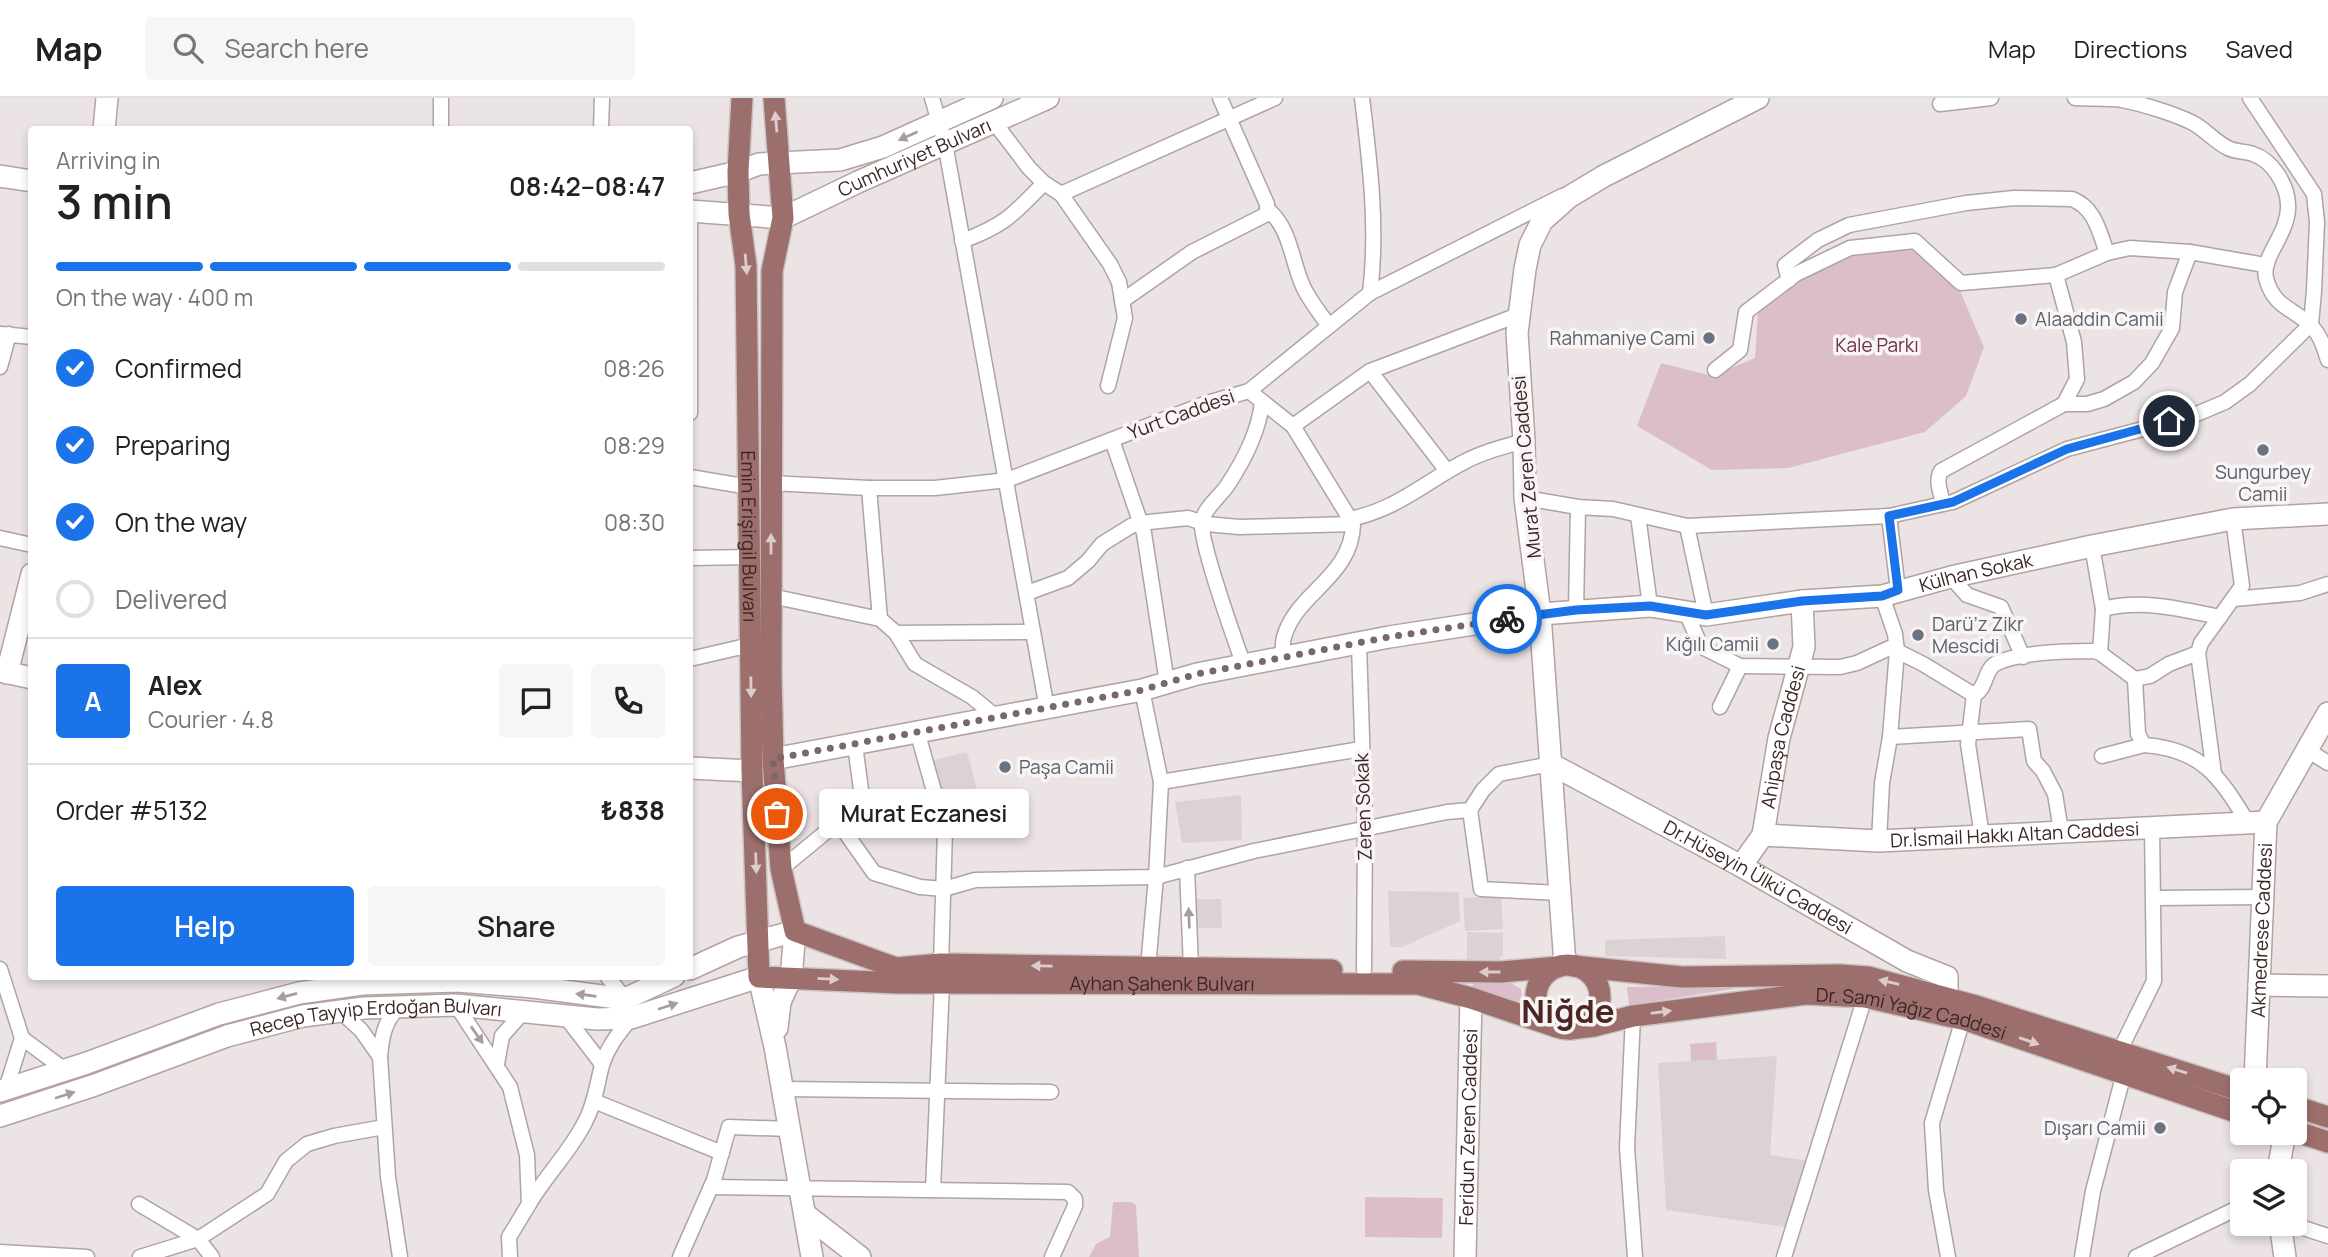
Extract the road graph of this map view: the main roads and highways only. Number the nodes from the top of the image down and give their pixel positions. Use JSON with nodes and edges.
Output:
{"nodes":[{"id":1,"x":742,"y":98,"type":"edge"},
{"id":2,"x":774,"y":98,"type":"edge"},
{"id":3,"x":795,"y":930,"type":"joint"},
{"id":4,"x":1565,"y":966,"type":"junction"},
{"id":5,"x":941,"y":974,"type":"junction"},
{"id":6,"x":760,"y":977,"type":"joint"},
{"id":7,"x":1563,"y":1028,"type":"junction"},
{"id":8,"x":2230,"y":1086,"type":"edge"},
{"id":9,"x":2230,"y":1110,"type":"edge"},
{"id":10,"x":2307,"y":1111,"type":"edge"},
{"id":11,"x":2328,"y":1117,"type":"edge"},
{"id":12,"x":2307,"y":1135,"type":"edge"},
{"id":13,"x":2328,"y":1142,"type":"edge"}],
"edges":[{"from":1,"to":6,"type":"main road","name":"Emin Erişirgil Bulvarı","one_way":true},
{"from":3,"to":2,"type":"main road","name":"Emin Erişirgil Bulvarı","one_way":true},
{"from":3,"to":5,"type":"main road","name":"Ayhan Şahenk Bulvarı"},
{"from":4,"to":5,"type":"main road","name":"Ayhan Şahenk Bulvarı","one_way":true},
{"from":4,"to":7,"type":"main road"},
{"from":4,"to":7,"type":"main road"},
{"from":8,"to":4,"type":"main road","name":"Dr. Sami Yağız Caddesi","one_way":true},
{"from":6,"to":5,"type":"main road","name":"Ayhan Şahenk Bulvarı","one_way":true},
{"from":5,"to":7,"type":"main road","name":"Ayhan Şahenk Bulvarı"},
{"from":7,"to":9,"type":"main road","name":"Dr. Sami Yağız Caddesi","one_way":true},
{"from":10,"to":11,"type":"main road"},
{"from":12,"to":13,"type":"main road"}]}
